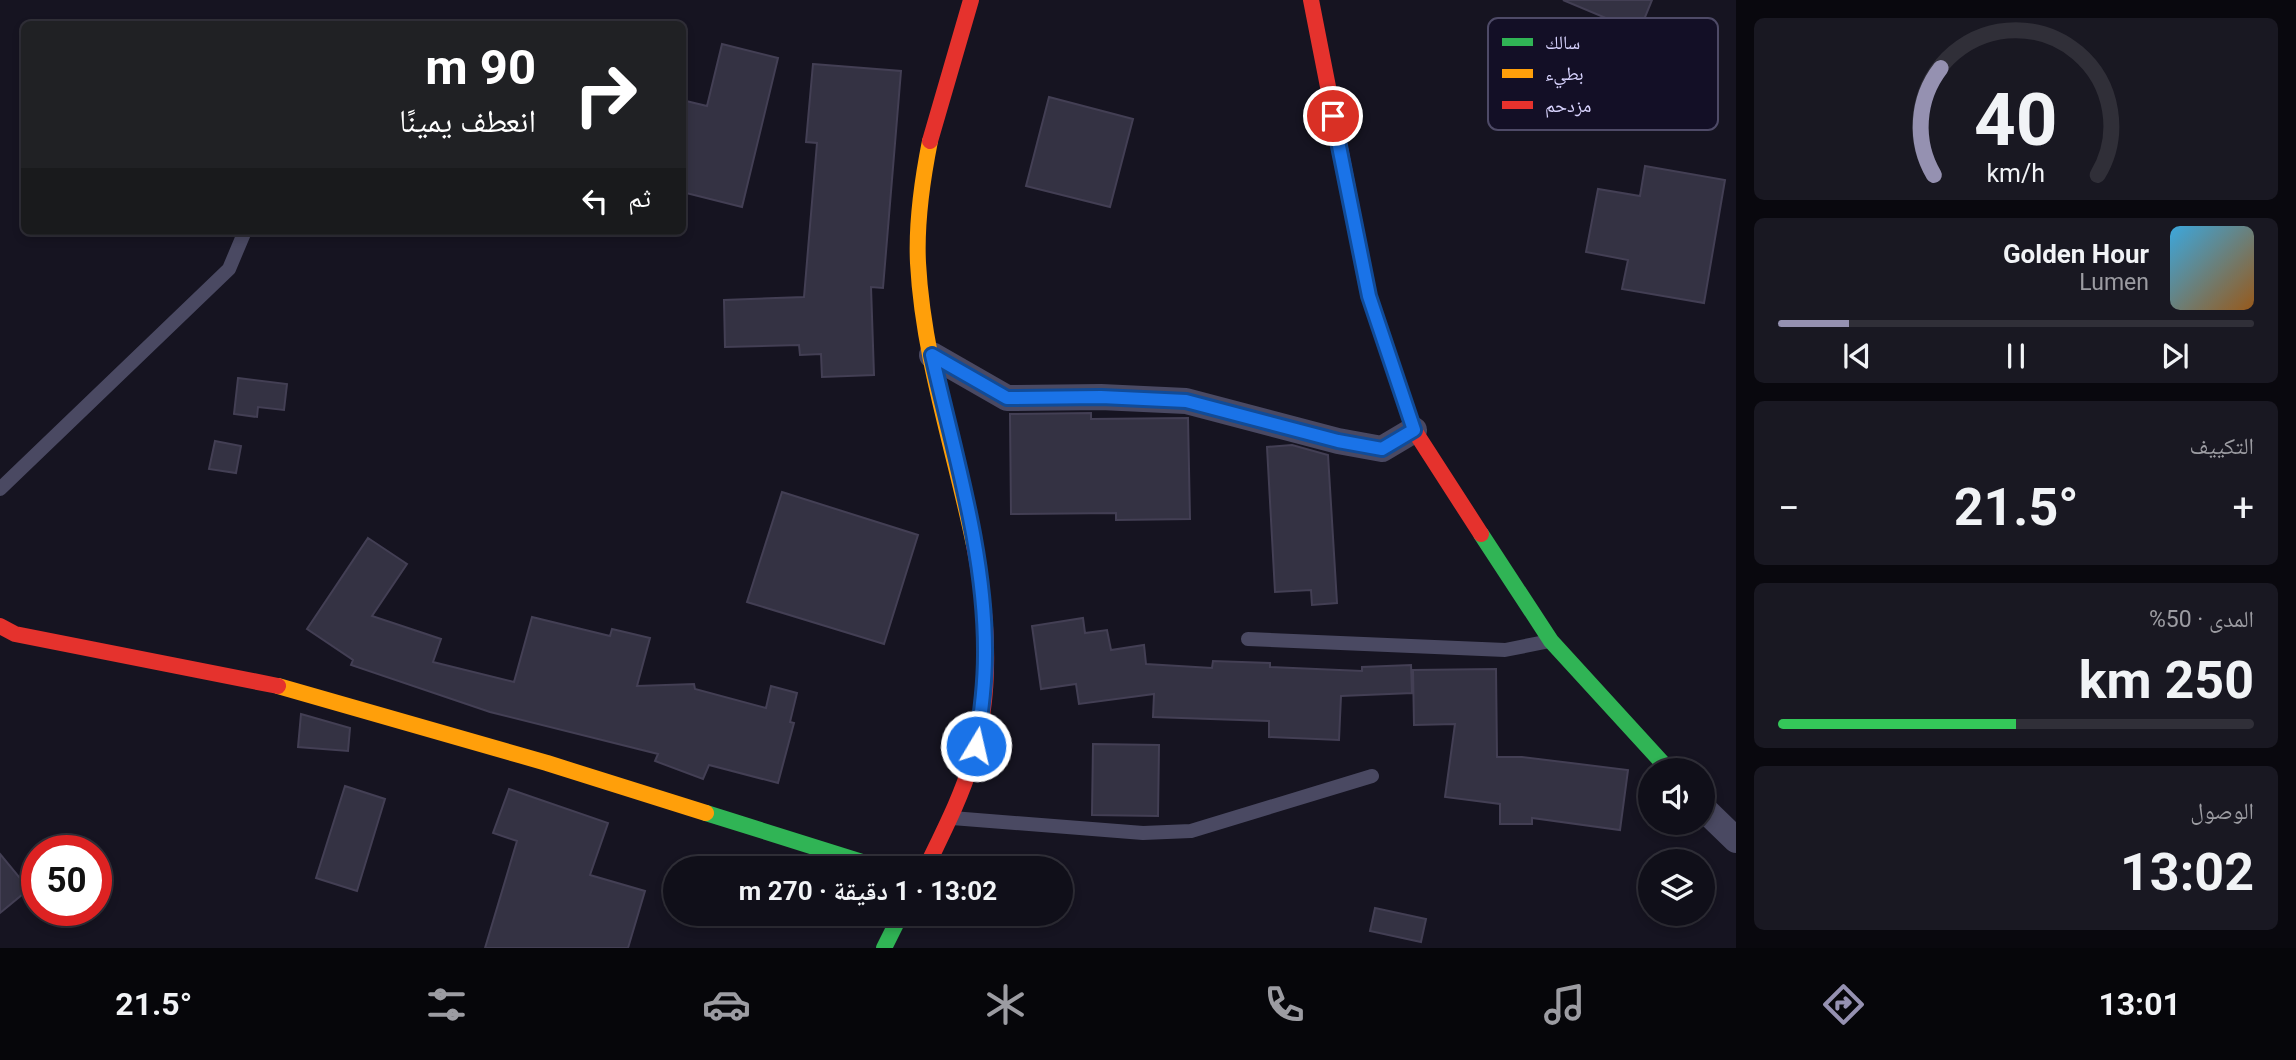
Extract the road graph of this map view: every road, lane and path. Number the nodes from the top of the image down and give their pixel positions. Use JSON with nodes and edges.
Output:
{"nodes":[{"id":1,"x":971,"y":0,"type":"edge"},
{"id":2,"x":1311,"y":0,"type":"edge"},
{"id":3,"x":242,"y":235,"type":"edge"},
{"id":4,"x":932,"y":355,"type":"junction"},
{"id":5,"x":1414,"y":430,"type":"junction"},
{"id":6,"x":0,"y":489,"type":"edge"},
{"id":7,"x":0,"y":626,"type":"edge"},
{"id":8,"x":15,"y":634,"type":"junction"},
{"id":9,"x":1248,"y":639,"type":"dead end"},
{"id":10,"x":1551,"y":641,"type":"junction"},
{"id":11,"x":0,"y":643,"type":"edge"},
{"id":12,"x":1658,"y":758,"type":"edge"},
{"id":13,"x":1372,"y":776,"type":"dead end"},
{"id":14,"x":950,"y":818,"type":"junction"},
{"id":15,"x":1715,"y":820,"type":"edge"},
{"id":16,"x":1736,"y":840,"type":"edge"},
{"id":17,"x":843,"y":856,"type":"edge"},
{"id":18,"x":932,"y":856,"type":"edge"},
{"id":19,"x":895,"y":926,"type":"edge"},
{"id":20,"x":884,"y":948,"type":"edge"}],
"edges":[{"from":1,"to":4,"type":"street"},
{"from":2,"to":5,"type":"street"},
{"from":3,"to":6,"type":"lane"},
{"from":4,"to":5,"type":"street"},
{"from":4,"to":14,"type":"street"},
{"from":5,"to":10,"type":"street"},
{"from":7,"to":8,"type":"street"},
{"from":8,"to":11,"type":"lane"},
{"from":8,"to":17,"type":"street"},
{"from":9,"to":10,"type":"lane"},
{"from":10,"to":12,"type":"street"},
{"from":13,"to":14,"type":"lane"},
{"from":14,"to":18,"type":"street"},
{"from":15,"to":16,"type":"street"},
{"from":19,"to":20,"type":"street"}]}
